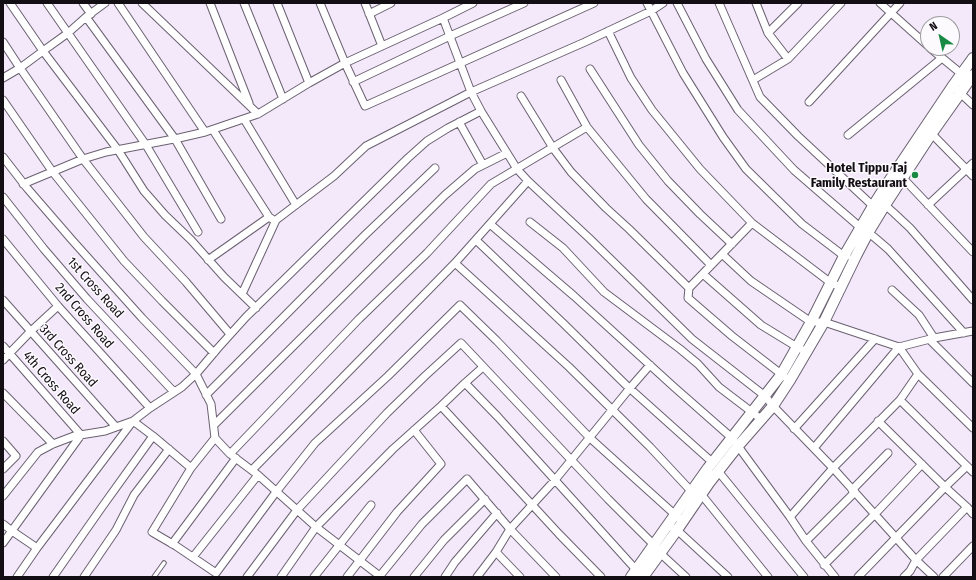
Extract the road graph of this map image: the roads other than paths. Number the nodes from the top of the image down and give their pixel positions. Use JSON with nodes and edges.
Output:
{"nodes":[{"id":1,"x":10,"y":3,"type":"edge"},
{"id":2,"x":47,"y":3,"type":"edge"},
{"id":3,"x":83,"y":3,"type":"edge"},
{"id":4,"x":105,"y":3,"type":"edge"},
{"id":5,"x":118,"y":3,"type":"edge"},
{"id":6,"x":142,"y":3,"type":"edge"},
{"id":7,"x":210,"y":3,"type":"edge"},
{"id":8,"x":244,"y":3,"type":"edge"},
{"id":9,"x":277,"y":3,"type":"edge"},
{"id":10,"x":320,"y":3,"type":"edge"},
{"id":11,"x":364,"y":3,"type":"edge"},
{"id":12,"x":391,"y":3,"type":"edge"},
{"id":13,"x":455,"y":3,"type":"edge"},
{"id":14,"x":473,"y":3,"type":"edge"},
{"id":15,"x":524,"y":3,"type":"edge"},
{"id":16,"x":594,"y":3,"type":"edge"},
{"id":17,"x":647,"y":3,"type":"edge"},
{"id":18,"x":663,"y":3,"type":"edge"},
{"id":19,"x":677,"y":3,"type":"edge"},
{"id":20,"x":719,"y":3,"type":"edge"},
{"id":21,"x":756,"y":3,"type":"edge"},
{"id":22,"x":798,"y":3,"type":"edge"},
{"id":23,"x":841,"y":3,"type":"edge"},
{"id":24,"x":880,"y":3,"type":"edge"},
{"id":25,"x":900,"y":3,"type":"edge"},
{"id":26,"x":458,"y":10,"type":"junction"},
{"id":27,"x":651,"y":11,"type":"junction"},
{"id":28,"x":891,"y":13,"type":"junction"},
{"id":29,"x":369,"y":14,"type":"junction"},
{"id":30,"x":89,"y":15,"type":"junction"},
{"id":31,"x":443,"y":18,"type":"junction"},
{"id":32,"x":608,"y":31,"type":"junction"},
{"id":33,"x":768,"y":33,"type":"junction"},
{"id":34,"x":68,"y":34,"type":"junction"},
{"id":35,"x":450,"y":36,"type":"junction"},
{"id":36,"x":920,"y":39,"type":"edge"},
{"id":37,"x":3,"y":42,"type":"edge"},
{"id":38,"x":382,"y":46,"type":"junction"},
{"id":39,"x":43,"y":50,"type":"junction"},
{"id":40,"x":940,"y":56,"type":"edge"},
{"id":41,"x":788,"y":58,"type":"junction"},
{"id":42,"x":942,"y":58,"type":"junction"},
{"id":43,"x":973,"y":58,"type":"edge"},
{"id":44,"x":345,"y":63,"type":"junction"},
{"id":45,"x":460,"y":63,"type":"junction"},
{"id":46,"x":20,"y":68,"type":"junction"},
{"id":47,"x":590,"y":69,"type":"dead end"},
{"id":48,"x":968,"y":76,"type":"edge"},
{"id":49,"x":3,"y":78,"type":"edge"},
{"id":50,"x":561,"y":80,"type":"dead end"},
{"id":51,"x":752,"y":80,"type":"junction"},
{"id":52,"x":353,"y":82,"type":"junction"},
{"id":53,"x":309,"y":83,"type":"junction"},
{"id":54,"x":952,"y":87,"type":"junction"},
{"id":55,"x":471,"y":92,"type":"junction"},
{"id":56,"x":961,"y":93,"type":"junction"},
{"id":57,"x":521,"y":96,"type":"dead end"},
{"id":58,"x":282,"y":99,"type":"junction"},
{"id":59,"x":3,"y":100,"type":"edge"},
{"id":60,"x":809,"y":102,"type":"dead end"},
{"id":61,"x":973,"y":105,"type":"edge"},
{"id":62,"x":251,"y":106,"type":"junction"},
{"id":63,"x":481,"y":111,"type":"junction"},
{"id":64,"x":258,"y":114,"type":"junction"},
{"id":65,"x":244,"y":119,"type":"junction"},
{"id":66,"x":459,"y":122,"type":"junction"},
{"id":67,"x":588,"y":127,"type":"junction"},
{"id":68,"x":213,"y":130,"type":"junction"},
{"id":69,"x":928,"y":130,"type":"junction"},
{"id":70,"x":205,"y":132,"type":"junction"},
{"id":71,"x":848,"y":135,"type":"dead end"},
{"id":72,"x":175,"y":139,"type":"junction"},
{"id":73,"x":146,"y":145,"type":"junction"},
{"id":74,"x":553,"y":148,"type":"junction"},
{"id":75,"x":118,"y":150,"type":"junction"},
{"id":76,"x":507,"y":153,"type":"junction"},
{"id":77,"x":83,"y":158,"type":"junction"},
{"id":78,"x":4,"y":159,"type":"edge"},
{"id":79,"x":973,"y":163,"type":"edge"},
{"id":80,"x":483,"y":165,"type":"junction"},
{"id":81,"x":435,"y":168,"type":"dead end"},
{"id":82,"x":517,"y":169,"type":"junction"},
{"id":83,"x":966,"y":170,"type":"junction"},
{"id":84,"x":52,"y":171,"type":"junction"},
{"id":85,"x":899,"y":174,"type":"junction"},
{"id":86,"x":973,"y":176,"type":"edge"},
{"id":87,"x":528,"y":181,"type":"junction"},
{"id":88,"x":24,"y":184,"type":"junction"},
{"id":89,"x":3,"y":197,"type":"edge"},
{"id":90,"x":296,"y":205,"type":"junction"},
{"id":91,"x":885,"y":205,"type":"junction"},
{"id":92,"x":928,"y":205,"type":"junction"},
{"id":93,"x":873,"y":206,"type":"junction"},
{"id":94,"x":221,"y":219,"type":"dead end"},
{"id":95,"x":273,"y":219,"type":"junction"},
{"id":96,"x":530,"y":222,"type":"dead end"},
{"id":97,"x":752,"y":223,"type":"junction"},
{"id":98,"x":490,"y":224,"type":"junction"},
{"id":99,"x":864,"y":231,"type":"junction"},
{"id":100,"x":198,"y":232,"type":"dead end"},
{"id":101,"x":3,"y":239,"type":"edge"},
{"id":102,"x":476,"y":240,"type":"junction"},
{"id":103,"x":732,"y":244,"type":"junction"},
{"id":104,"x":973,"y":252,"type":"edge"},
{"id":105,"x":722,"y":254,"type":"junction"},
{"id":106,"x":844,"y":256,"type":"junction"},
{"id":107,"x":856,"y":256,"type":"junction"},
{"id":108,"x":208,"y":260,"type":"junction"},
{"id":109,"x":456,"y":263,"type":"junction"},
{"id":110,"x":711,"y":265,"type":"junction"},
{"id":111,"x":703,"y":274,"type":"junction"},
{"id":112,"x":831,"y":283,"type":"junction"},
{"id":113,"x":841,"y":287,"type":"junction"},
{"id":114,"x":689,"y":288,"type":"junction"},
{"id":115,"x":892,"y":290,"type":"dead end"},
{"id":116,"x":242,"y":294,"type":"junction"},
{"id":117,"x":3,"y":300,"type":"edge"},
{"id":118,"x":973,"y":300,"type":"edge"},
{"id":119,"x":58,"y":306,"type":"junction"},
{"id":120,"x":256,"y":308,"type":"junction"},
{"id":121,"x":811,"y":322,"type":"junction"},
{"id":122,"x":824,"y":322,"type":"junction"},
{"id":123,"x":31,"y":331,"type":"junction"},
{"id":124,"x":973,"y":331,"type":"edge"},
{"id":125,"x":964,"y":332,"type":"junction"},
{"id":126,"x":230,"y":334,"type":"junction"},
{"id":127,"x":875,"y":339,"type":"junction"},
{"id":128,"x":932,"y":339,"type":"junction"},
{"id":129,"x":3,"y":346,"type":"edge"},
{"id":130,"x":899,"y":347,"type":"junction"},
{"id":131,"x":802,"y":349,"type":"junction"},
{"id":132,"x":10,"y":353,"type":"junction"},
{"id":133,"x":214,"y":353,"type":"junction"},
{"id":134,"x":3,"y":360,"type":"edge"},
{"id":135,"x":650,"y":365,"type":"junction"},
{"id":136,"x":483,"y":367,"type":"junction"},
{"id":137,"x":196,"y":374,"type":"junction"},
{"id":138,"x":918,"y":374,"type":"junction"},
{"id":139,"x":786,"y":377,"type":"junction"},
{"id":140,"x":465,"y":383,"type":"junction"},
{"id":141,"x":973,"y":383,"type":"edge"},
{"id":142,"x":630,"y":388,"type":"junction"},
{"id":143,"x":174,"y":392,"type":"junction"},
{"id":144,"x":3,"y":393,"type":"edge"},
{"id":145,"x":206,"y":395,"type":"junction"},
{"id":146,"x":765,"y":396,"type":"junction"},
{"id":147,"x":900,"y":400,"type":"junction"},
{"id":148,"x":441,"y":406,"type":"junction"},
{"id":149,"x":773,"y":406,"type":"junction"},
{"id":150,"x":150,"y":408,"type":"junction"},
{"id":151,"x":612,"y":410,"type":"junction"},
{"id":152,"x":752,"y":413,"type":"junction"},
{"id":153,"x":761,"y":419,"type":"junction"},
{"id":154,"x":133,"y":421,"type":"junction"},
{"id":155,"x":878,"y":421,"type":"junction"},
{"id":156,"x":214,"y":425,"type":"junction"},
{"id":157,"x":116,"y":427,"type":"junction"},
{"id":158,"x":973,"y":428,"type":"edge"},
{"id":159,"x":794,"y":429,"type":"junction"},
{"id":160,"x":414,"y":430,"type":"junction"},
{"id":161,"x":81,"y":435,"type":"junction"},
{"id":162,"x":153,"y":436,"type":"junction"},
{"id":163,"x":215,"y":438,"type":"junction"},
{"id":164,"x":590,"y":438,"type":"junction"},
{"id":165,"x":3,"y":441,"type":"edge"},
{"id":166,"x":735,"y":442,"type":"junction"},
{"id":167,"x":52,"y":444,"type":"junction"},
{"id":168,"x":814,"y":448,"type":"junction"},
{"id":169,"x":168,"y":449,"type":"junction"},
{"id":170,"x":888,"y":453,"type":"dead end"},
{"id":171,"x":233,"y":456,"type":"junction"},
{"id":172,"x":571,"y":460,"type":"junction"},
{"id":173,"x":922,"y":464,"type":"junction"},
{"id":174,"x":715,"y":466,"type":"junction"},
{"id":175,"x":967,"y":466,"type":"junction"},
{"id":176,"x":191,"y":468,"type":"junction"},
{"id":177,"x":833,"y":468,"type":"junction"},
{"id":178,"x":3,"y":469,"type":"edge"},
{"id":179,"x":252,"y":470,"type":"junction"},
{"id":180,"x":973,"y":472,"type":"edge"},
{"id":181,"x":258,"y":475,"type":"junction"},
{"id":182,"x":555,"y":480,"type":"junction"},
{"id":183,"x":945,"y":487,"type":"junction"},
{"id":184,"x":854,"y":491,"type":"junction"},
{"id":185,"x":276,"y":492,"type":"junction"},
{"id":186,"x":696,"y":493,"type":"junction"},
{"id":187,"x":3,"y":496,"type":"edge"},
{"id":188,"x":485,"y":499,"type":"junction"},
{"id":189,"x":371,"y":505,"type":"dead end"},
{"id":190,"x":532,"y":505,"type":"junction"},
{"id":191,"x":967,"y":507,"type":"junction"},
{"id":192,"x":297,"y":510,"type":"junction"},
{"id":193,"x":497,"y":513,"type":"junction"},
{"id":194,"x":875,"y":514,"type":"junction"},
{"id":195,"x":973,"y":514,"type":"edge"},
{"id":196,"x":790,"y":517,"type":"junction"},
{"id":197,"x":678,"y":518,"type":"junction"},
{"id":198,"x":3,"y":524,"type":"edge"},
{"id":199,"x":316,"y":527,"type":"junction"},
{"id":200,"x":672,"y":527,"type":"junction"},
{"id":201,"x":510,"y":530,"type":"junction"},
{"id":202,"x":12,"y":531,"type":"junction"},
{"id":203,"x":896,"y":538,"type":"junction"},
{"id":204,"x":806,"y":541,"type":"junction"},
{"id":205,"x":3,"y":543,"type":"edge"},
{"id":206,"x":172,"y":544,"type":"junction"},
{"id":207,"x":339,"y":545,"type":"junction"},
{"id":208,"x":973,"y":546,"type":"edge"},
{"id":209,"x":37,"y":548,"type":"junction"},
{"id":210,"x":657,"y":549,"type":"junction"},
{"id":211,"x":496,"y":552,"type":"junction"},
{"id":212,"x":193,"y":557,"type":"junction"},
{"id":213,"x":360,"y":560,"type":"junction"},
{"id":214,"x":916,"y":560,"type":"junction"},
{"id":215,"x":164,"y":563,"type":"dead end"},
{"id":216,"x":824,"y":565,"type":"junction"},
{"id":217,"x":639,"y":575,"type":"edge"},
{"id":218,"x":17,"y":577,"type":"edge"},
{"id":219,"x":53,"y":577,"type":"edge"},
{"id":220,"x":84,"y":577,"type":"edge"},
{"id":221,"x":154,"y":577,"type":"edge"},
{"id":222,"x":247,"y":577,"type":"edge"},
{"id":223,"x":281,"y":577,"type":"edge"},
{"id":224,"x":314,"y":577,"type":"edge"},
{"id":225,"x":347,"y":577,"type":"edge"},
{"id":226,"x":380,"y":577,"type":"edge"},
{"id":227,"x":414,"y":577,"type":"edge"},
{"id":228,"x":445,"y":577,"type":"edge"},
{"id":229,"x":478,"y":577,"type":"edge"},
{"id":230,"x":520,"y":577,"type":"edge"},
{"id":231,"x":556,"y":577,"type":"edge"},
{"id":232,"x":602,"y":577,"type":"edge"},
{"id":233,"x":686,"y":577,"type":"edge"},
{"id":234,"x":728,"y":577,"type":"edge"},
{"id":235,"x":768,"y":577,"type":"edge"},
{"id":236,"x":804,"y":577,"type":"edge"},
{"id":237,"x":835,"y":577,"type":"edge"},
{"id":238,"x":858,"y":577,"type":"edge"},
{"id":239,"x":904,"y":577,"type":"edge"},
{"id":240,"x":934,"y":577,"type":"edge"},
{"id":241,"x":943,"y":577,"type":"edge"}],
"edges":[{"from":1,"to":39,"type":"street"},
{"from":2,"to":34,"type":"street"},
{"from":3,"to":30,"type":"street"},
{"from":4,"to":30,"type":"street"},
{"from":5,"to":70,"type":"street"},
{"from":6,"to":62,"type":"street"},
{"from":7,"to":62,"type":"street"},
{"from":8,"to":58,"type":"street"},
{"from":9,"to":53,"type":"street"},
{"from":10,"to":44,"type":"street"},
{"from":11,"to":29,"type":"street"},
{"from":12,"to":29,"type":"street"},
{"from":13,"to":26,"type":"street"},
{"from":14,"to":26,"type":"street"},
{"from":15,"to":35,"type":"street"},
{"from":16,"to":45,"type":"street"},
{"from":17,"to":27,"type":"street"},
{"from":18,"to":27,"type":"street"},
{"from":19,"to":99,"type":"street"},
{"from":20,"to":51,"type":"street"},
{"from":21,"to":33,"type":"street"},
{"from":22,"to":33,"type":"street"},
{"from":23,"to":41,"type":"street"},
{"from":24,"to":28,"type":"street"},
{"from":25,"to":28,"type":"street"},
{"from":26,"to":31,"type":"street"},
{"from":27,"to":32,"type":"street"},
{"from":27,"to":106,"type":"street"},
{"from":28,"to":36,"type":"street"},
{"from":28,"to":60,"type":"street"},
{"from":29,"to":38,"type":"street"},
{"from":30,"to":34,"type":"street"},
{"from":30,"to":72,"type":"street"},
{"from":31,"to":35,"type":"street"},
{"from":31,"to":38,"type":"street"},
{"from":32,"to":55,"type":"street"},
{"from":32,"to":97,"type":"street"},
{"from":33,"to":41,"type":"street"},
{"from":34,"to":39,"type":"street"},
{"from":34,"to":73,"type":"street"},
{"from":35,"to":45,"type":"street"},
{"from":35,"to":52,"type":"street"},
{"from":37,"to":46,"type":"street"},
{"from":38,"to":44,"type":"street"},
{"from":39,"to":46,"type":"street"},
{"from":39,"to":75,"type":"street"},
{"from":40,"to":42,"type":"street"},
{"from":41,"to":51,"type":"street"},
{"from":42,"to":48,"type":"street"},
{"from":42,"to":71,"type":"street"},
{"from":43,"to":48,"type":"main road"},
{"from":44,"to":52,"type":"street"},
{"from":44,"to":53,"type":"street"},
{"from":45,"to":52,"type":"street"},
{"from":45,"to":55,"type":"street"},
{"from":46,"to":49,"type":"street"},
{"from":46,"to":77,"type":"street"},
{"from":47,"to":103,"type":"street"},
{"from":48,"to":54,"type":"main road"},
{"from":48,"to":56,"type":"main road"},
{"from":50,"to":67,"type":"street"},
{"from":51,"to":93,"type":"street"},
{"from":53,"to":58,"type":"street"},
{"from":54,"to":56,"type":"street"},
{"from":54,"to":69,"type":"main road"},
{"from":55,"to":63,"type":"street"},
{"from":55,"to":90,"type":"street"},
{"from":56,"to":61,"type":"street"},
{"from":56,"to":69,"type":"main road"},
{"from":57,"to":74,"type":"street"},
{"from":58,"to":64,"type":"street"},
{"from":59,"to":84,"type":"street"},
{"from":62,"to":64,"type":"street"},
{"from":63,"to":66,"type":"street"},
{"from":63,"to":76,"type":"street"},
{"from":64,"to":65,"type":"street"},
{"from":65,"to":68,"type":"street"},
{"from":65,"to":90,"type":"street"},
{"from":66,"to":80,"type":"street"},
{"from":66,"to":120,"type":"street"},
{"from":67,"to":74,"type":"street"},
{"from":67,"to":110,"type":"street"},
{"from":68,"to":70,"type":"street"},
{"from":68,"to":95,"type":"street"},
{"from":69,"to":83,"type":"street"},
{"from":69,"to":85,"type":"main road"},
{"from":70,"to":72,"type":"street"},
{"from":72,"to":73,"type":"street"},
{"from":72,"to":94,"type":"street"},
{"from":73,"to":75,"type":"street"},
{"from":73,"to":100,"type":"street"},
{"from":74,"to":82,"type":"street"},
{"from":74,"to":114,"type":"street"},
{"from":75,"to":77,"type":"street"},
{"from":75,"to":108,"type":"street"},
{"from":76,"to":80,"type":"street"},
{"from":76,"to":82,"type":"street"},
{"from":77,"to":84,"type":"street"},
{"from":77,"to":126,"type":"street"},
{"from":78,"to":88,"type":"street"},
{"from":79,"to":83,"type":"street"},
{"from":80,"to":156,"type":"street"},
{"from":81,"to":145,"type":"street"},
{"from":82,"to":87,"type":"street"},
{"from":82,"to":171,"type":"street"},
{"from":83,"to":86,"type":"street"},
{"from":83,"to":92,"type":"street"},
{"from":84,"to":88,"type":"street"},
{"from":84,"to":133,"type":"street"},
{"from":85,"to":91,"type":"main road"},
{"from":85,"to":92,"type":"street"},
{"from":85,"to":93,"type":"main road"},
{"from":87,"to":98,"type":"street"},
{"from":87,"to":146,"type":"street"},
{"from":88,"to":137,"type":"street"},
{"from":89,"to":143,"type":"street","name":"1st Cross Road"},
{"from":90,"to":95,"type":"street"},
{"from":91,"to":93,"type":"street"},
{"from":91,"to":99,"type":"main road"},
{"from":91,"to":118,"type":"street"},
{"from":92,"to":104,"type":"street"},
{"from":93,"to":99,"type":"main road"},
{"from":95,"to":108,"type":"street"},
{"from":95,"to":116,"type":"street"},
{"from":96,"to":152,"type":"street"},
{"from":97,"to":103,"type":"street"},
{"from":97,"to":112,"type":"street"},
{"from":98,"to":102,"type":"street"},
{"from":98,"to":135,"type":"street"},
{"from":99,"to":106,"type":"main road"},
{"from":99,"to":107,"type":"main road"},
{"from":99,"to":125,"type":"street"},
{"from":101,"to":119,"type":"street","name":"2nd Cross Road"},
{"from":102,"to":109,"type":"street"},
{"from":102,"to":142,"type":"street"},
{"from":103,"to":105,"type":"street"},
{"from":105,"to":110,"type":"street"},
{"from":105,"to":121,"type":"street"},
{"from":106,"to":107,"type":"street"},
{"from":106,"to":112,"type":"main road"},
{"from":107,"to":113,"type":"main road"},
{"from":108,"to":116,"type":"street"},
{"from":109,"to":151,"type":"street"},
{"from":109,"to":179,"type":"street"},
{"from":110,"to":111,"type":"street"},
{"from":111,"to":114,"type":"street"},
{"from":111,"to":131,"type":"street"},
{"from":112,"to":113,"type":"street"},
{"from":112,"to":121,"type":"main road"},
{"from":113,"to":122,"type":"main road"},
{"from":114,"to":139,"type":"street"},
{"from":115,"to":128,"type":"street"},
{"from":116,"to":120,"type":"street"},
{"from":117,"to":123,"type":"street","name":"3rd Cross Road"},
{"from":119,"to":123,"type":"street"},
{"from":119,"to":150,"type":"street","name":"2nd Cross Road"},
{"from":120,"to":126,"type":"street"},
{"from":121,"to":122,"type":"street"},
{"from":121,"to":131,"type":"main road"},
{"from":122,"to":127,"type":"street"},
{"from":122,"to":131,"type":"main road"},
{"from":123,"to":132,"type":"street"},
{"from":123,"to":157,"type":"street","name":"3rd Cross Road"},
{"from":124,"to":125,"type":"street"},
{"from":125,"to":128,"type":"street"},
{"from":126,"to":133,"type":"street"},
{"from":127,"to":130,"type":"street"},
{"from":127,"to":159,"type":"street"},
{"from":128,"to":130,"type":"street"},
{"from":128,"to":141,"type":"street"},
{"from":129,"to":132,"type":"street","name":"4th Cross Road"},
{"from":130,"to":138,"type":"street"},
{"from":130,"to":168,"type":"street"},
{"from":131,"to":139,"type":"main road"},
{"from":132,"to":134,"type":"street"},
{"from":132,"to":161,"type":"street","name":"4th Cross Road"},
{"from":133,"to":137,"type":"street"},
{"from":135,"to":142,"type":"street"},
{"from":135,"to":166,"type":"street"},
{"from":136,"to":140,"type":"street"},
{"from":136,"to":172,"type":"street"},
{"from":136,"to":192,"type":"street"},
{"from":137,"to":143,"type":"street"},
{"from":137,"to":145,"type":"street"},
{"from":138,"to":147,"type":"street"},
{"from":138,"to":158,"type":"street"},
{"from":139,"to":146,"type":"main road"},
{"from":139,"to":149,"type":"main road"},
{"from":140,"to":148,"type":"street"},
{"from":140,"to":182,"type":"street"},
{"from":142,"to":151,"type":"street"},
{"from":142,"to":174,"type":"street"},
{"from":143,"to":150,"type":"street"},
{"from":144,"to":167,"type":"street"},
{"from":145,"to":156,"type":"street"},
{"from":146,"to":149,"type":"street"},
{"from":146,"to":152,"type":"main road"},
{"from":147,"to":155,"type":"street"},
{"from":147,"to":175,"type":"street"},
{"from":148,"to":160,"type":"street"},
{"from":148,"to":190,"type":"street"},
{"from":149,"to":153,"type":"main road"},
{"from":149,"to":159,"type":"street"},
{"from":150,"to":154,"type":"street"},
{"from":151,"to":164,"type":"street"},
{"from":151,"to":186,"type":"street"},
{"from":152,"to":153,"type":"street"},
{"from":152,"to":166,"type":"main road"},
{"from":153,"to":166,"type":"main road"},
{"from":154,"to":157,"type":"street"},
{"from":154,"to":162,"type":"street"},
{"from":154,"to":209,"type":"street"},
{"from":155,"to":173,"type":"street"},
{"from":155,"to":177,"type":"street"},
{"from":156,"to":163,"type":"street"},
{"from":157,"to":161,"type":"street"},
{"from":159,"to":168,"type":"street"},
{"from":160,"to":199,"type":"street"},
{"from":160,"to":213,"type":"street"},
{"from":161,"to":167,"type":"street"},
{"from":161,"to":202,"type":"street"},
{"from":162,"to":169,"type":"street"},
{"from":162,"to":219,"type":"street"},
{"from":163,"to":171,"type":"street"},
{"from":163,"to":176,"type":"street"},
{"from":164,"to":172,"type":"street"},
{"from":164,"to":185,"type":"street"},
{"from":164,"to":197,"type":"street"},
{"from":165,"to":178,"type":"street"},
{"from":166,"to":174,"type":"main road"},
{"from":166,"to":196,"type":"street"},
{"from":167,"to":187,"type":"street"},
{"from":168,"to":177,"type":"street"},
{"from":169,"to":176,"type":"street"},
{"from":169,"to":220,"type":"street"},
{"from":170,"to":184,"type":"street"},
{"from":171,"to":179,"type":"street"},
{"from":171,"to":206,"type":"street"},
{"from":172,"to":182,"type":"street"},
{"from":172,"to":210,"type":"street"},
{"from":173,"to":183,"type":"street"},
{"from":173,"to":194,"type":"street"},
{"from":174,"to":186,"type":"main road"},
{"from":174,"to":236,"type":"street"},
{"from":175,"to":180,"type":"street"},
{"from":175,"to":183,"type":"street"},
{"from":176,"to":206,"type":"street"},
{"from":177,"to":184,"type":"street"},
{"from":177,"to":196,"type":"street"},
{"from":179,"to":181,"type":"street"},
{"from":181,"to":185,"type":"street"},
{"from":181,"to":212,"type":"street"},
{"from":182,"to":190,"type":"street"},
{"from":182,"to":217,"type":"street"},
{"from":183,"to":191,"type":"street"},
{"from":183,"to":203,"type":"street"},
{"from":184,"to":194,"type":"street"},
{"from":184,"to":204,"type":"street"},
{"from":185,"to":192,"type":"street"},
{"from":185,"to":212,"type":"street"},
{"from":186,"to":197,"type":"main road"},
{"from":186,"to":235,"type":"street"},
{"from":188,"to":193,"type":"street"},
{"from":188,"to":226,"type":"street"},
{"from":188,"to":227,"type":"street"},
{"from":189,"to":207,"type":"street"},
{"from":190,"to":201,"type":"street"},
{"from":190,"to":232,"type":"street"},
{"from":191,"to":195,"type":"street"},
{"from":191,"to":214,"type":"street"},
{"from":192,"to":199,"type":"street"},
{"from":192,"to":222,"type":"street"},
{"from":193,"to":201,"type":"street"},
{"from":193,"to":228,"type":"street"},
{"from":194,"to":203,"type":"street"},
{"from":194,"to":216,"type":"street"},
{"from":196,"to":204,"type":"street"},
{"from":197,"to":200,"type":"main road"},
{"from":198,"to":202,"type":"street"},
{"from":199,"to":207,"type":"street"},
{"from":199,"to":223,"type":"street"},
{"from":200,"to":210,"type":"main road"},
{"from":200,"to":234,"type":"street"},
{"from":201,"to":211,"type":"street"},
{"from":201,"to":231,"type":"street"},
{"from":202,"to":205,"type":"street"},
{"from":202,"to":209,"type":"street"},
{"from":203,"to":214,"type":"street"},
{"from":203,"to":238,"type":"street"},
{"from":204,"to":216,"type":"street"},
{"from":206,"to":212,"type":"street"},
{"from":207,"to":213,"type":"street"},
{"from":207,"to":224,"type":"street"},
{"from":208,"to":241,"type":"street"},
{"from":209,"to":218,"type":"street"},
{"from":210,"to":217,"type":"main road"},
{"from":210,"to":233,"type":"street"},
{"from":211,"to":229,"type":"street"},
{"from":211,"to":230,"type":"street"},
{"from":213,"to":225,"type":"street"},
{"from":213,"to":226,"type":"street"},
{"from":214,"to":239,"type":"street"},
{"from":214,"to":240,"type":"street"},
{"from":215,"to":221,"type":"lane"},
{"from":216,"to":237,"type":"street"}]}
